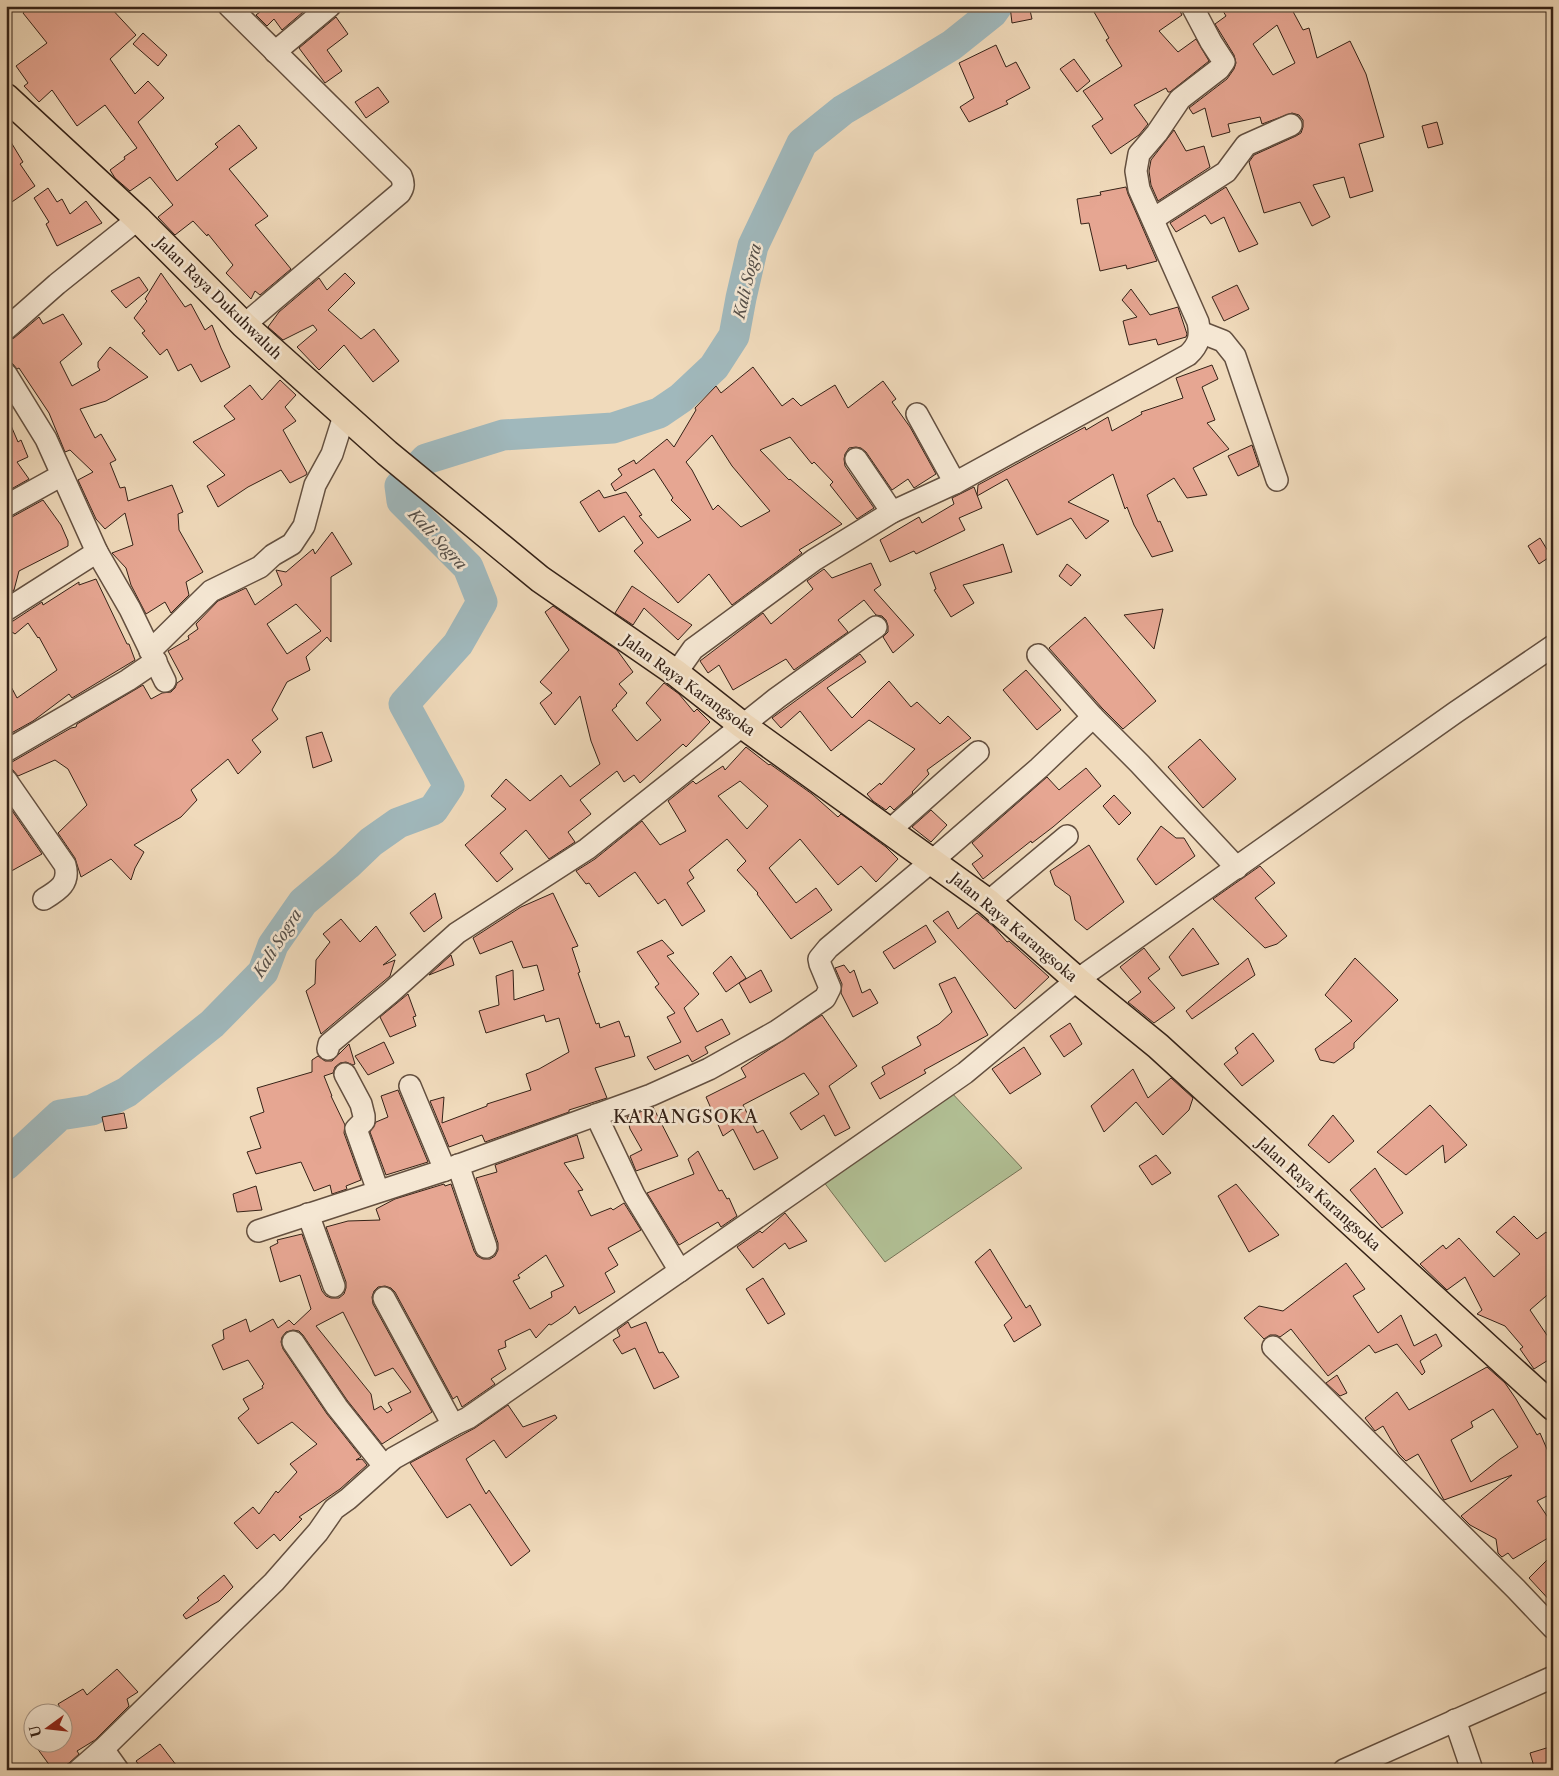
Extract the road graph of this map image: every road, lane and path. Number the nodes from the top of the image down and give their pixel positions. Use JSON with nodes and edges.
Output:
{"nodes":[{"id":1,"x":330,"y":6,"type":"edge"},
{"id":2,"x":1192,"y":6,"type":"edge"},
{"id":3,"x":240,"y":10,"type":"edge"},
{"id":4,"x":275,"y":52,"type":"junction"},
{"id":5,"x":6,"y":97,"type":"edge"},
{"id":6,"x":1290,"y":124,"type":"dead end"},
{"id":7,"x":1152,"y":218,"type":"junction"},
{"id":8,"x":138,"y":219,"type":"junction"},
{"id":9,"x":244,"y":325,"type":"junction"},
{"id":10,"x":6,"y":329,"type":"edge"},
{"id":11,"x":1200,"y":332,"type":"junction"},
{"id":12,"x":6,"y":374,"type":"edge"},
{"id":13,"x":917,"y":414,"type":"dead end"},
{"id":14,"x":344,"y":416,"type":"junction"},
{"id":15,"x":856,"y":460,"type":"dead end"},
{"id":16,"x":62,"y":475,"type":"junction"},
{"id":17,"x":1277,"y":480,"type":"dead end"},
{"id":18,"x":955,"y":483,"type":"junction"},
{"id":19,"x":437,"y":494,"type":"joint"},
{"id":20,"x":6,"y":506,"type":"edge"},
{"id":21,"x":892,"y":512,"type":"junction"},
{"id":22,"x":97,"y":552,"type":"junction"},
{"id":23,"x":6,"y":610,"type":"edge"},
{"id":24,"x":876,"y":627,"type":"dead end"},
{"id":25,"x":1553,"y":646,"type":"edge"},
{"id":26,"x":1038,"y":655,"type":"dead end"},
{"id":27,"x":153,"y":656,"type":"junction"},
{"id":28,"x":676,"y":673,"type":"junction"},
{"id":29,"x":166,"y":681,"type":"dead end"},
{"id":30,"x":1093,"y":717,"type":"junction"},
{"id":31,"x":742,"y":725,"type":"junction"},
{"id":32,"x":6,"y":751,"type":"edge"},
{"id":33,"x":978,"y":752,"type":"dead end"},
{"id":34,"x":6,"y":780,"type":"edge"},
{"id":35,"x":890,"y":830,"type":"junction"},
{"id":36,"x":1067,"y":836,"type":"dead end"},
{"id":37,"x":932,"y":861,"type":"junction"},
{"id":38,"x":1237,"y":868,"type":"junction"},
{"id":39,"x":44,"y":899,"type":"dead end"},
{"id":40,"x":988,"y":902,"type":"junction"},
{"id":41,"x":1077,"y":980,"type":"junction"},
{"id":42,"x":328,"y":1049,"type":"dead end"},
{"id":43,"x":345,"y":1074,"type":"dead end"},
{"id":44,"x":410,"y":1086,"type":"dead end"},
{"id":45,"x":596,"y":1115,"type":"junction"},
{"id":46,"x":452,"y":1167,"type":"junction"},
{"id":47,"x":378,"y":1191,"type":"junction"},
{"id":48,"x":308,"y":1214,"type":"junction"},
{"id":49,"x":258,"y":1231,"type":"dead end"},
{"id":50,"x":486,"y":1247,"type":"dead end"},
{"id":51,"x":680,"y":1271,"type":"junction"},
{"id":52,"x":334,"y":1286,"type":"dead end"},
{"id":53,"x":384,"y":1298,"type":"dead end"},
{"id":54,"x":293,"y":1342,"type":"dead end"},
{"id":55,"x":1273,"y":1347,"type":"dead end"},
{"id":56,"x":1553,"y":1407,"type":"edge"},
{"id":57,"x":453,"y":1425,"type":"junction"},
{"id":58,"x":384,"y":1466,"type":"junction"},
{"id":59,"x":1553,"y":1628,"type":"edge"},
{"id":60,"x":1550,"y":1685,"type":"edge"},
{"id":61,"x":1455,"y":1720,"type":"junction"},
{"id":62,"x":103,"y":1749,"type":"junction"},
{"id":63,"x":79,"y":1770,"type":"edge"},
{"id":64,"x":118,"y":1770,"type":"edge"},
{"id":65,"x":1344,"y":1770,"type":"edge"},
{"id":66,"x":1472,"y":1770,"type":"edge"}],
"edges":[{"from":1,"to":4,"type":"street"},
{"from":2,"to":7,"type":"street"},
{"from":3,"to":4,"type":"street"},
{"from":4,"to":9,"type":"street"},
{"from":5,"to":8,"type":"main road","name":"Jalan Raya Dukuhwaluh"},
{"from":6,"to":7,"type":"street"},
{"from":7,"to":11,"type":"street"},
{"from":8,"to":9,"type":"main road","name":"Jalan Raya Dukuhwaluh"},
{"from":8,"to":10,"type":"street"},
{"from":9,"to":14,"type":"main road","name":"Jalan Raya Dukuhwaluh"},
{"from":11,"to":17,"type":"street"},
{"from":11,"to":18,"type":"street"},
{"from":12,"to":16,"type":"street"},
{"from":13,"to":18,"type":"street"},
{"from":14,"to":19,"type":"main road","name":"Jalan Raya Dukuhwaluh"},
{"from":14,"to":27,"type":"street"},
{"from":15,"to":21,"type":"street"},
{"from":16,"to":20,"type":"street"},
{"from":16,"to":22,"type":"street"},
{"from":18,"to":21,"type":"street"},
{"from":19,"to":28,"type":"main road","name":"Jalan Raya Karangsoka"},
{"from":21,"to":28,"type":"street"},
{"from":22,"to":23,"type":"street"},
{"from":22,"to":27,"type":"street"},
{"from":24,"to":31,"type":"street"},
{"from":25,"to":38,"type":"street"},
{"from":26,"to":30,"type":"street"},
{"from":27,"to":29,"type":"street"},
{"from":27,"to":32,"type":"street"},
{"from":28,"to":31,"type":"main road","name":"Jalan Raya Karangsoka"},
{"from":30,"to":37,"type":"street"},
{"from":30,"to":38,"type":"street"},
{"from":31,"to":35,"type":"main road","name":"Jalan Raya Karangsoka"},
{"from":31,"to":42,"type":"street"},
{"from":33,"to":35,"type":"street"},
{"from":34,"to":39,"type":"street"},
{"from":35,"to":37,"type":"main road","name":"Jalan Raya Karangsoka"},
{"from":36,"to":40,"type":"street"},
{"from":37,"to":40,"type":"main road","name":"Jalan Raya Karangsoka"},
{"from":37,"to":45,"type":"street"},
{"from":38,"to":41,"type":"street"},
{"from":40,"to":41,"type":"main road","name":"Jalan Raya Karangsoka"},
{"from":41,"to":51,"type":"street"},
{"from":41,"to":56,"type":"main road","name":"Jalan Raya Karangsoka"},
{"from":43,"to":47,"type":"street"},
{"from":44,"to":46,"type":"street"},
{"from":45,"to":46,"type":"street"},
{"from":45,"to":51,"type":"street"},
{"from":46,"to":47,"type":"street"},
{"from":46,"to":50,"type":"street"},
{"from":47,"to":48,"type":"street"},
{"from":48,"to":49,"type":"street"},
{"from":48,"to":52,"type":"street"},
{"from":51,"to":57,"type":"street"},
{"from":53,"to":57,"type":"street"},
{"from":54,"to":58,"type":"street"},
{"from":55,"to":59,"type":"street"},
{"from":57,"to":58,"type":"street"},
{"from":58,"to":62,"type":"street"},
{"from":60,"to":61,"type":"street"},
{"from":61,"to":65,"type":"street"},
{"from":61,"to":66,"type":"street"},
{"from":62,"to":63,"type":"street"},
{"from":62,"to":64,"type":"street"}]}
